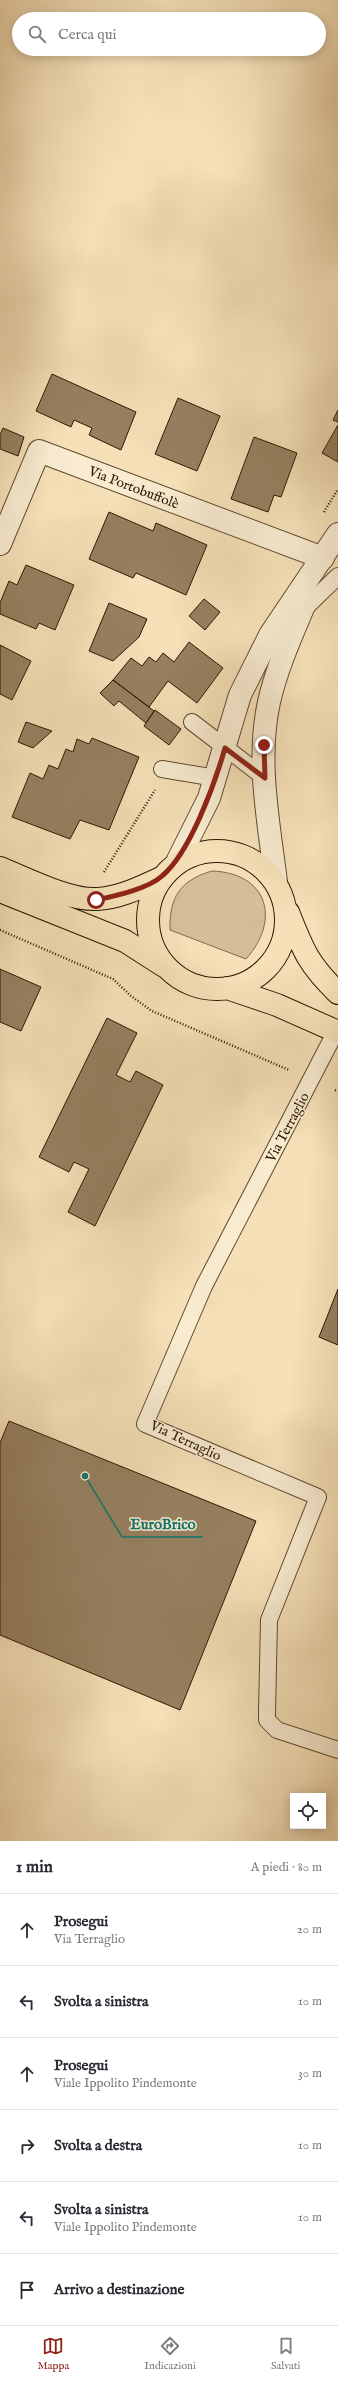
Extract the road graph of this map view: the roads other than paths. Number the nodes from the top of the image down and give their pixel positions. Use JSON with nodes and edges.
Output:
{"nodes":[{"id":1,"x":338,"y":534,"type":"edge"},
{"id":2,"x":0,"y":544,"type":"edge"},
{"id":3,"x":323,"y":558,"type":"junction"},
{"id":4,"x":338,"y":576,"type":"edge"},
{"id":5,"x":302,"y":611,"type":"junction"},
{"id":6,"x":192,"y":722,"type":"dead end"},
{"id":7,"x":225,"y":748,"type":"junction"},
{"id":8,"x":162,"y":769,"type":"dead end"},
{"id":9,"x":216,"y":778,"type":"junction"},
{"id":10,"x":265,"y":778,"type":"junction"},
{"id":11,"x":176,"y":862,"type":"junction"},
{"id":12,"x":0,"y":868,"type":"edge"},
{"id":13,"x":161,"y":878,"type":"junction"},
{"id":14,"x":276,"y":882,"type":"junction"},
{"id":15,"x":0,"y":891,"type":"edge"},
{"id":16,"x":285,"y":903,"type":"junction"},
{"id":17,"x":167,"y":968,"type":"junction"},
{"id":18,"x":227,"y":988,"type":"junction"},
{"id":19,"x":338,"y":993,"type":"edge"},
{"id":20,"x":337,"y":1031,"type":"edge"},
{"id":21,"x":338,"y":1750,"type":"edge"}],
"edges":[{"from":1,"to":3,"type":"street"},
{"from":2,"to":3,"type":"street","name":"Via Portobuffolè"},
{"from":3,"to":5,"type":"street"},
{"from":3,"to":7,"type":"street"},
{"from":4,"to":5,"type":"lane"},
{"from":5,"to":10,"type":"street"},
{"from":6,"to":7,"type":"lane"},
{"from":7,"to":9,"type":"street"},
{"from":7,"to":10,"type":"lane"},
{"from":8,"to":9,"type":"lane"},
{"from":9,"to":11,"type":"street"},
{"from":10,"to":14,"type":"street"},
{"from":11,"to":13,"type":"main road"},
{"from":11,"to":14,"type":"main road"},
{"from":12,"to":13,"type":"main road"},
{"from":13,"to":17,"type":"main road"},
{"from":14,"to":16,"type":"main road"},
{"from":15,"to":17,"type":"main road"},
{"from":16,"to":18,"type":"main road"},
{"from":16,"to":19,"type":"main road"},
{"from":17,"to":18,"type":"main road"},
{"from":18,"to":20,"type":"main road","name":"Via Terraglio"},
{"from":20,"to":21,"type":"lane","name":"Via Terraglio"}]}
